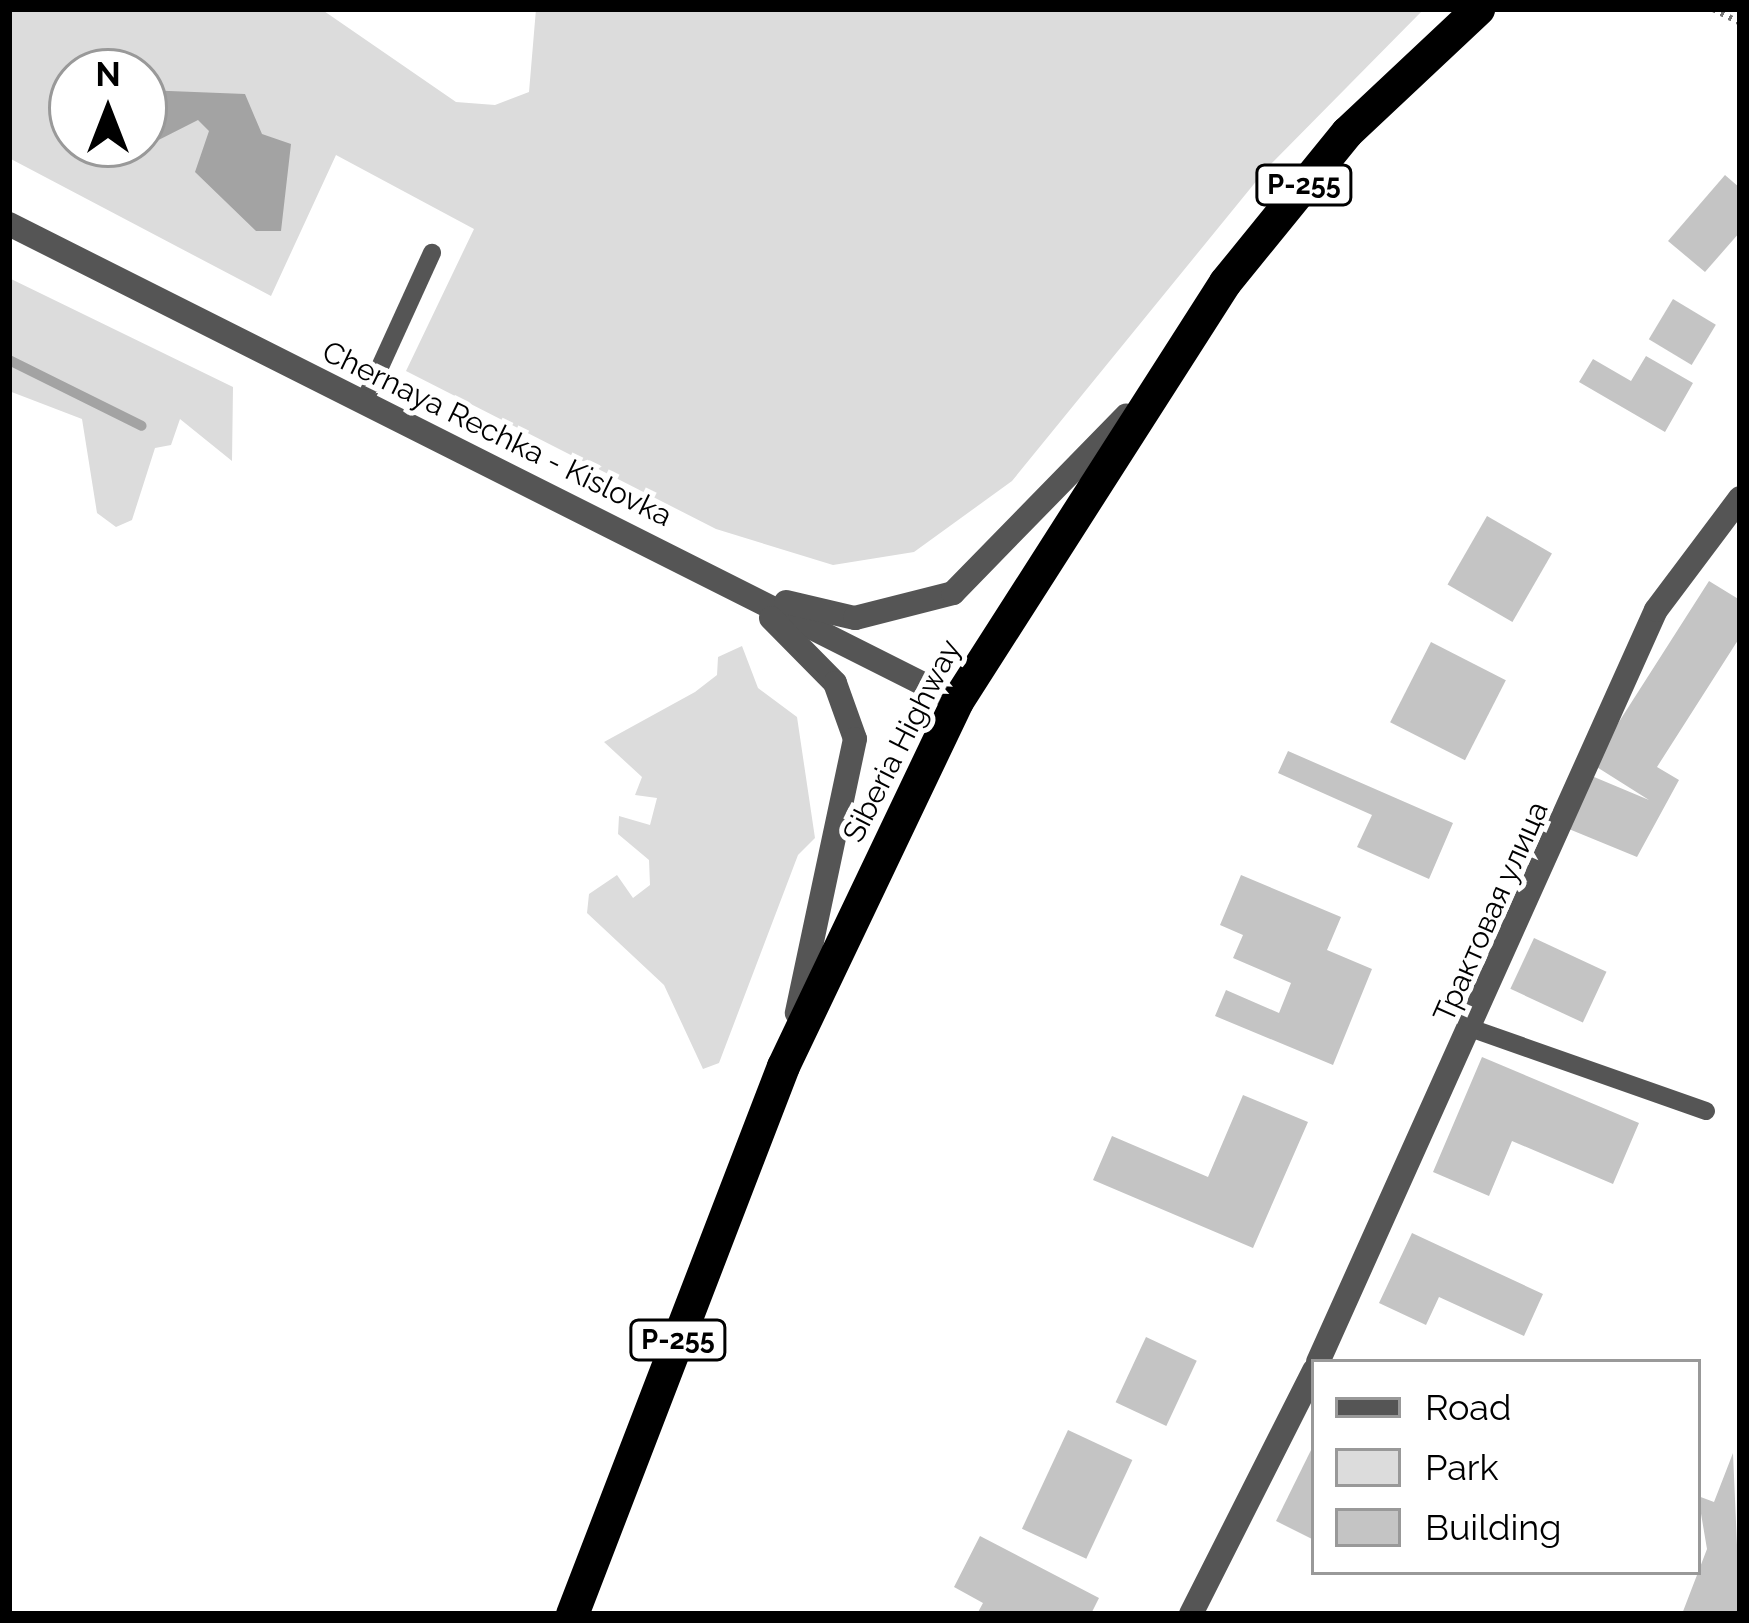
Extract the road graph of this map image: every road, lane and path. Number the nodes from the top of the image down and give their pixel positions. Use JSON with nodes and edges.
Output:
{"nodes":[{"id":1,"x":1478,"y":9,"type":"edge"},
{"id":2,"x":1713,"y":9,"type":"edge"},
{"id":3,"x":1740,"y":22,"type":"edge"},
{"id":4,"x":9,"y":224,"type":"edge"},
{"id":5,"x":431,"y":253,"type":"dead end"},
{"id":6,"x":1156,"y":384,"type":"junction"},
{"id":7,"x":364,"y":402,"type":"junction"},
{"id":8,"x":1740,"y":499,"type":"edge"},
{"id":9,"x":731,"y":586,"type":"junction"},
{"id":10,"x":958,"y":701,"type":"junction"},
{"id":11,"x":1473,"y":1029,"type":"junction"},
{"id":12,"x":783,"y":1066,"type":"junction"},
{"id":13,"x":1706,"y":1111,"type":"dead end"},
{"id":14,"x":1319,"y":1359,"type":"edge"},
{"id":15,"x":1311,"y":1376,"type":"edge"},
{"id":16,"x":572,"y":1614,"type":"edge"},
{"id":17,"x":1191,"y":1614,"type":"edge"}],
"edges":[{"from":1,"to":6,"type":"highway","name":"Siberia Highway","number":"Р-255"},
{"from":2,"to":3,"type":"path"},
{"from":4,"to":7,"type":"street","name":"Chernaya Rechka - Kislovka"},
{"from":5,"to":7,"type":"lane"},
{"from":6,"to":9,"type":"street"},
{"from":6,"to":10,"type":"highway","name":"Siberia Highway","number":"Р-255"},
{"from":7,"to":9,"type":"street","name":"Chernaya Rechka - Kislovka"},
{"from":8,"to":11,"type":"street","name":"Трактовая улица"},
{"from":9,"to":10,"type":"street","name":"Chernaya Rechka - Kislovka"},
{"from":9,"to":12,"type":"street"},
{"from":10,"to":12,"type":"highway","name":"Siberia Highway","number":"Р-255"},
{"from":11,"to":13,"type":"lane"},
{"from":11,"to":14,"type":"street","name":"Трактовая улица"},
{"from":12,"to":16,"type":"highway","name":"Siberia Highway","number":"Р-255"},
{"from":15,"to":17,"type":"street","name":"Трактовая улица"}]}
